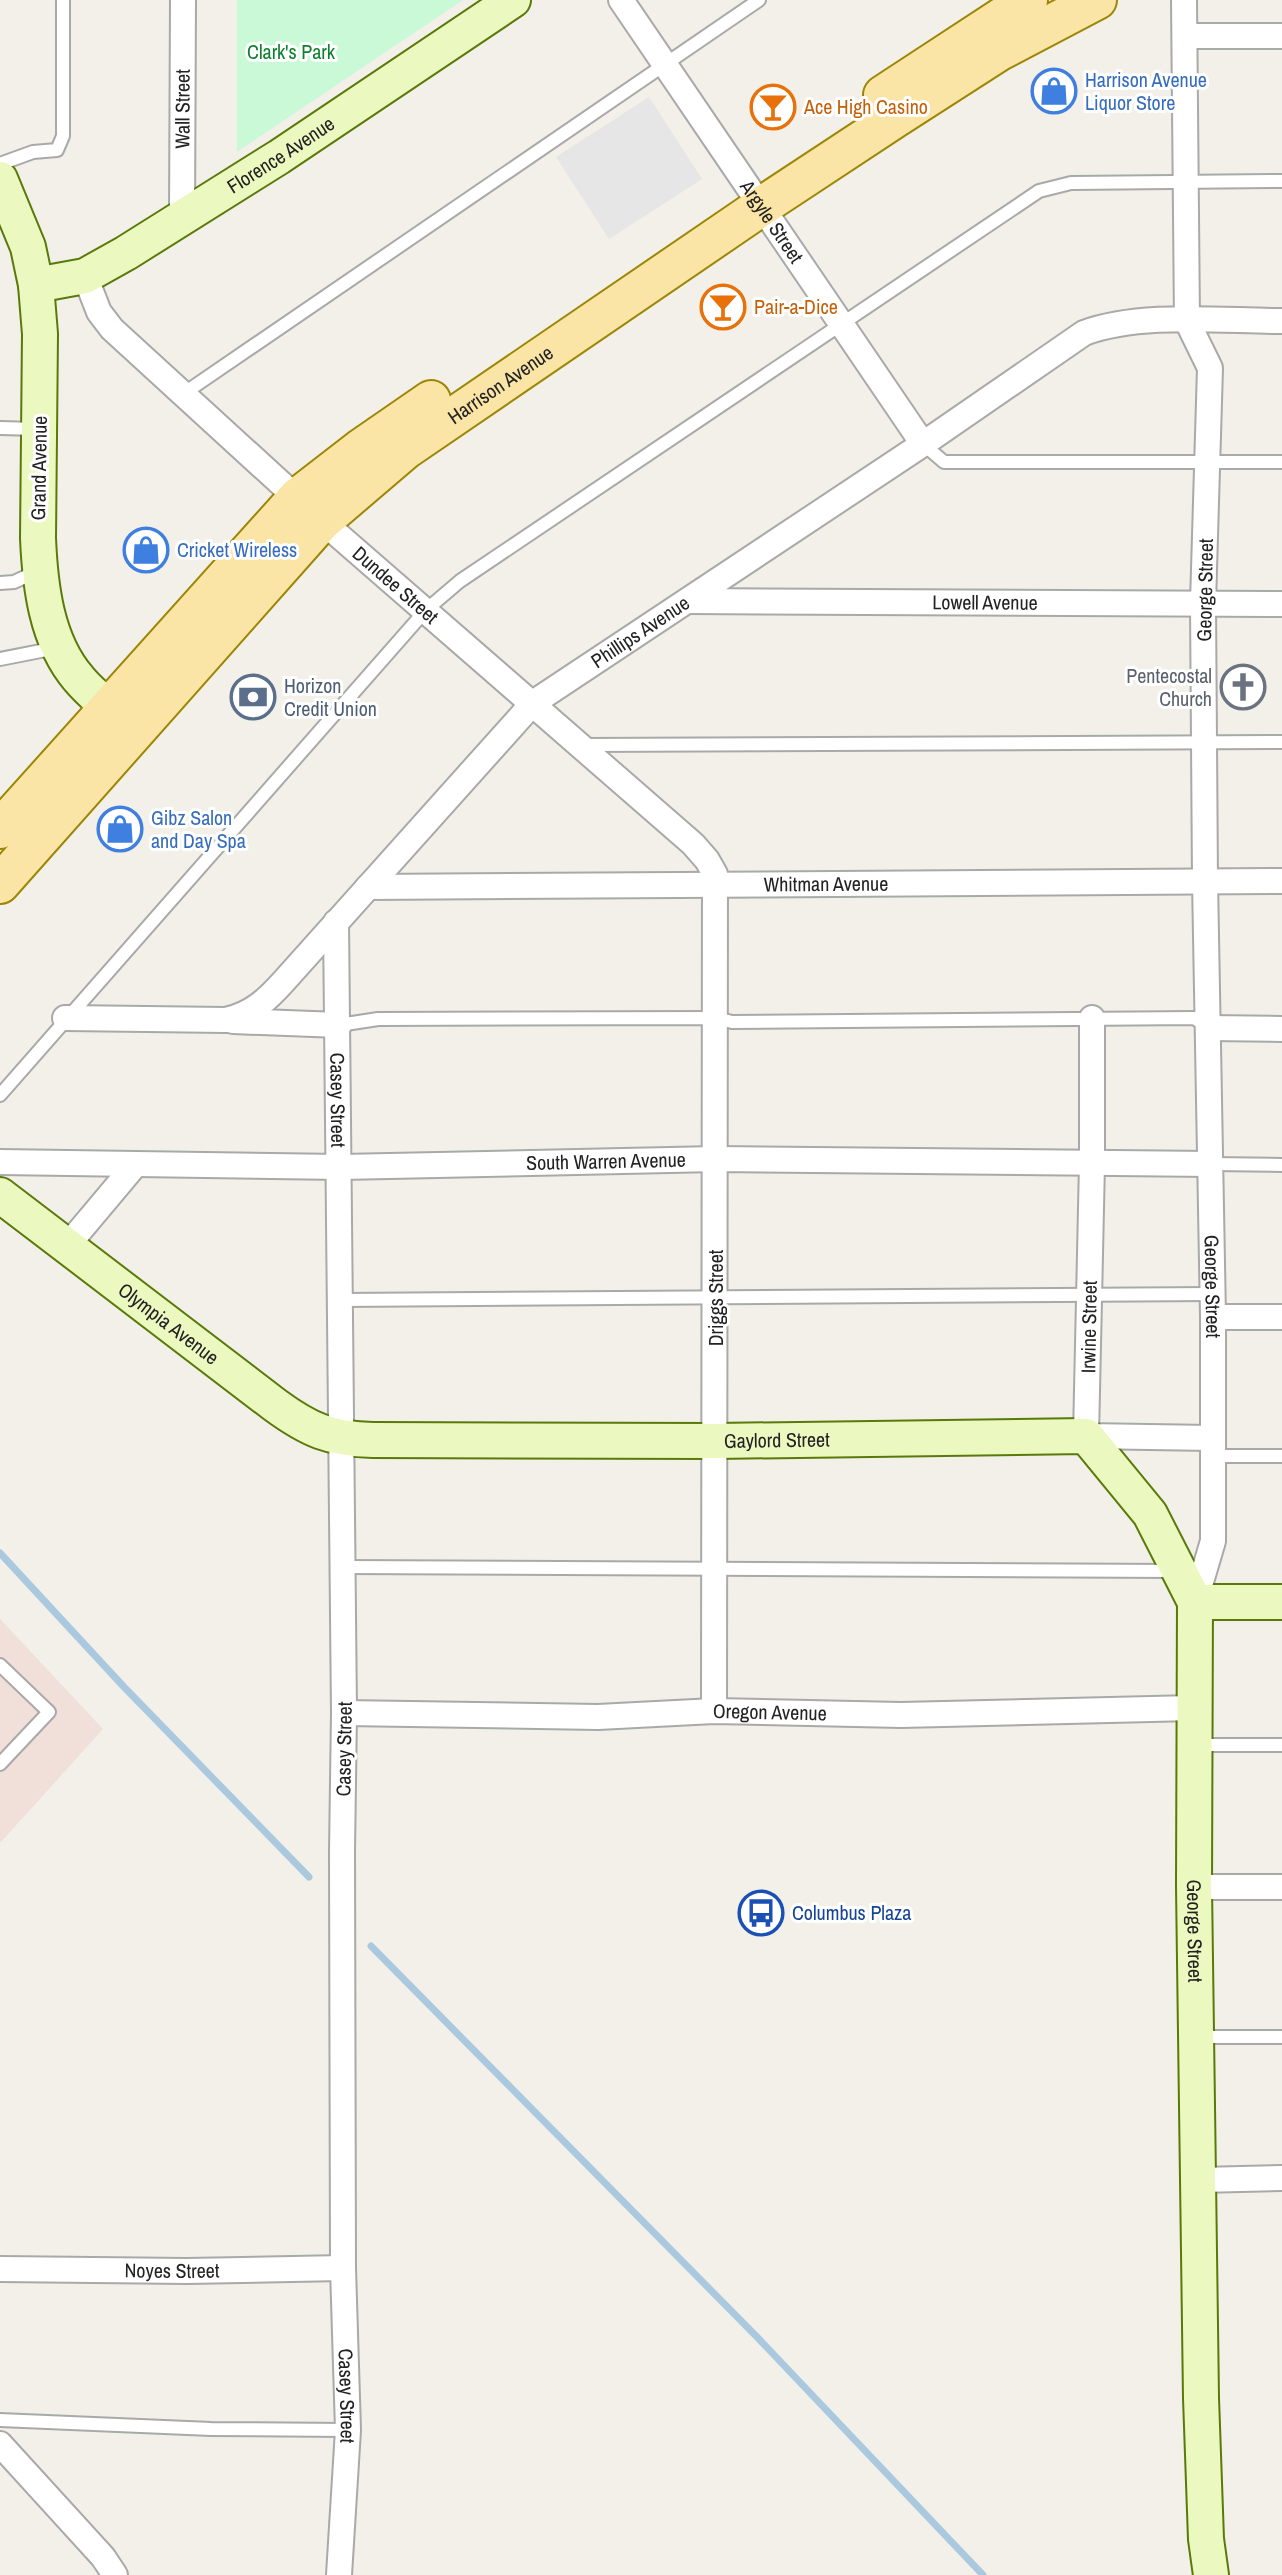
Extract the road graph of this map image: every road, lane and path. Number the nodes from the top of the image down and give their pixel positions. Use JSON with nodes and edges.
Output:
{"nodes":[{"id":1,"x":63,"y":0,"type":"edge"},
{"id":2,"x":183,"y":0,"type":"edge"},
{"id":3,"x":513,"y":0,"type":"edge"},
{"id":4,"x":621,"y":0,"type":"edge"},
{"id":5,"x":759,"y":0,"type":"edge"},
{"id":6,"x":1028,"y":0,"type":"edge"},
{"id":7,"x":1097,"y":0,"type":"edge"},
{"id":8,"x":1184,"y":0,"type":"edge"},
{"id":9,"x":1185,"y":36,"type":"junction"},
{"id":10,"x":1282,"y":36,"type":"edge"},
{"id":11,"x":665,"y":66,"type":"junction"},
{"id":12,"x":0,"y":164,"type":"edge"},
{"id":13,"x":0,"y":179,"type":"edge"},
{"id":14,"x":1188,"y":181,"type":"junction"},
{"id":15,"x":1282,"y":181,"type":"edge"},
{"id":16,"x":755,"y":195,"type":"junction"},
{"id":17,"x":182,"y":217,"type":"junction"},
{"id":18,"x":85,"y":276,"type":"junction"},
{"id":19,"x":36,"y":285,"type":"junction"},
{"id":20,"x":1187,"y":321,"type":"junction"},
{"id":21,"x":1282,"y":321,"type":"edge"},
{"id":22,"x":842,"y":326,"type":"junction"},
{"id":23,"x":183,"y":394,"type":"junction"},
{"id":24,"x":0,"y":428,"type":"edge"},
{"id":25,"x":40,"y":429,"type":"junction"},
{"id":26,"x":923,"y":444,"type":"junction"},
{"id":27,"x":1207,"y":462,"type":"junction"},
{"id":28,"x":1282,"y":462,"type":"edge"},
{"id":29,"x":310,"y":509,"type":"junction"},
{"id":30,"x":40,"y":570,"type":"junction"},
{"id":31,"x":0,"y":583,"type":"edge"},
{"id":32,"x":687,"y":601,"type":"junction"},
{"id":33,"x":1203,"y":603,"type":"junction"},
{"id":34,"x":1282,"y":604,"type":"edge"},
{"id":35,"x":426,"y":610,"type":"junction"},
{"id":36,"x":59,"y":647,"type":"junction"},
{"id":37,"x":0,"y":659,"type":"edge"},
{"id":38,"x":533,"y":703,"type":"junction"},
{"id":39,"x":122,"y":718,"type":"junction"},
{"id":40,"x":1204,"y":742,"type":"junction"},
{"id":41,"x":1282,"y":742,"type":"edge"},
{"id":42,"x":581,"y":745,"type":"junction"},
{"id":43,"x":0,"y":829,"type":"edge"},
{"id":44,"x":1205,"y":881,"type":"junction"},
{"id":45,"x":1282,"y":881,"type":"edge"},
{"id":46,"x":0,"y":884,"type":"edge"},
{"id":47,"x":716,"y":885,"type":"junction"},
{"id":48,"x":368,"y":887,"type":"junction"},
{"id":49,"x":336,"y":922,"type":"junction"},
{"id":50,"x":65,"y":1018,"type":"junction"},
{"id":51,"x":716,"y":1018,"type":"junction"},
{"id":52,"x":1092,"y":1018,"type":"junction"},
{"id":53,"x":226,"y":1020,"type":"junction"},
{"id":54,"x":339,"y":1025,"type":"junction"},
{"id":55,"x":1208,"y":1028,"type":"junction"},
{"id":56,"x":1282,"y":1029,"type":"edge"},
{"id":57,"x":0,"y":1095,"type":"edge"},
{"id":58,"x":716,"y":1159,"type":"junction"},
{"id":59,"x":0,"y":1162,"type":"edge"},
{"id":60,"x":1092,"y":1163,"type":"junction"},
{"id":61,"x":1211,"y":1164,"type":"junction"},
{"id":62,"x":135,"y":1165,"type":"junction"},
{"id":63,"x":1282,"y":1165,"type":"edge"},
{"id":64,"x":341,"y":1167,"type":"junction"},
{"id":65,"x":0,"y":1195,"type":"edge"},
{"id":66,"x":67,"y":1246,"type":"junction"},
{"id":67,"x":716,"y":1296,"type":"junction"},
{"id":68,"x":1089,"y":1296,"type":"junction"},
{"id":69,"x":341,"y":1300,"type":"junction"},
{"id":70,"x":1213,"y":1306,"type":"junction"},
{"id":71,"x":1282,"y":1317,"type":"edge"},
{"id":72,"x":1086,"y":1436,"type":"junction"},
{"id":73,"x":343,"y":1438,"type":"junction"},
{"id":74,"x":716,"y":1441,"type":"junction"},
{"id":75,"x":1212,"y":1447,"type":"junction"},
{"id":76,"x":1282,"y":1456,"type":"edge"},
{"id":77,"x":343,"y":1567,"type":"junction"},
{"id":78,"x":715,"y":1568,"type":"junction"},
{"id":79,"x":1179,"y":1571,"type":"junction"},
{"id":80,"x":1195,"y":1602,"type":"junction"},
{"id":81,"x":1282,"y":1602,"type":"edge"},
{"id":82,"x":0,"y":1665,"type":"edge"},
{"id":83,"x":1193,"y":1708,"type":"junction"},
{"id":84,"x":714,"y":1711,"type":"junction"},
{"id":85,"x":344,"y":1713,"type":"junction"},
{"id":86,"x":1193,"y":1745,"type":"junction"},
{"id":87,"x":1282,"y":1745,"type":"edge"},
{"id":88,"x":0,"y":1764,"type":"edge"},
{"id":89,"x":1194,"y":1887,"type":"junction"},
{"id":90,"x":1282,"y":1887,"type":"edge"},
{"id":91,"x":1197,"y":2037,"type":"junction"},
{"id":92,"x":1282,"y":2037,"type":"edge"},
{"id":93,"x":1282,"y":2178,"type":"edge"},
{"id":94,"x":1200,"y":2180,"type":"junction"},
{"id":95,"x":343,"y":2268,"type":"junction"},
{"id":96,"x":0,"y":2269,"type":"edge"},
{"id":97,"x":0,"y":2420,"type":"edge"},
{"id":98,"x":348,"y":2430,"type":"junction"},
{"id":99,"x":0,"y":2444,"type":"edge"},
{"id":100,"x":115,"y":2575,"type":"edge"},
{"id":101,"x":339,"y":2575,"type":"edge"},
{"id":102,"x":1211,"y":2575,"type":"edge"}],
"edges":[{"from":1,"to":12,"type":"lane"},
{"from":2,"to":17,"type":"street","name":"Wall Street"},
{"from":3,"to":17,"type":"street","name":"Florence Avenue"},
{"from":4,"to":11,"type":"street","name":"Argyle Street"},
{"from":5,"to":11,"type":"lane"},
{"from":6,"to":16,"type":"main road","name":"Harrison Avenue"},
{"from":7,"to":16,"type":"main road","name":"Harrison Avenue"},
{"from":8,"to":9,"type":"street","name":"George Street"},
{"from":9,"to":10,"type":"street"},
{"from":9,"to":14,"type":"street","name":"George Street"},
{"from":11,"to":16,"type":"street","name":"Argyle Street"},
{"from":11,"to":23,"type":"lane"},
{"from":13,"to":19,"type":"street","name":"Grand Avenue"},
{"from":14,"to":15,"type":"lane"},
{"from":14,"to":20,"type":"street","name":"George Street"},
{"from":14,"to":22,"type":"lane"},
{"from":16,"to":22,"type":"street","name":"Argyle Street"},
{"from":16,"to":29,"type":"main road","name":"Harrison Avenue"},
{"from":17,"to":18,"type":"street","name":"Florence Avenue"},
{"from":18,"to":19,"type":"street","name":"Florence Avenue"},
{"from":18,"to":23,"type":"street","name":"Dundee Street"},
{"from":19,"to":25,"type":"street","name":"Grand Avenue"},
{"from":20,"to":21,"type":"street","name":"Phillips Avenue"},
{"from":20,"to":26,"type":"street","name":"Phillips Avenue"},
{"from":20,"to":27,"type":"street","name":"George Street"},
{"from":22,"to":26,"type":"street","name":"Argyle Street"},
{"from":22,"to":35,"type":"lane"},
{"from":23,"to":29,"type":"street","name":"Dundee Street"},
{"from":24,"to":25,"type":"lane"},
{"from":25,"to":30,"type":"street","name":"Grand Avenue"},
{"from":26,"to":27,"type":"lane"},
{"from":26,"to":32,"type":"street","name":"Phillips Avenue"},
{"from":27,"to":28,"type":"lane"},
{"from":27,"to":33,"type":"street","name":"George Street"},
{"from":29,"to":35,"type":"street","name":"Dundee Street"},
{"from":29,"to":39,"type":"main road","name":"Harrison Avenue"},
{"from":30,"to":31,"type":"lane"},
{"from":30,"to":36,"type":"street","name":"Grand Avenue"},
{"from":32,"to":33,"type":"street","name":"Lowell Avenue"},
{"from":32,"to":38,"type":"street","name":"Phillips Avenue"},
{"from":33,"to":34,"type":"street","name":"Lowell Avenue"},
{"from":33,"to":40,"type":"street","name":"George Street"},
{"from":35,"to":38,"type":"street","name":"Dundee Street"},
{"from":35,"to":50,"type":"lane"},
{"from":36,"to":37,"type":"lane"},
{"from":36,"to":39,"type":"street","name":"Grand Avenue"},
{"from":38,"to":42,"type":"street","name":"Dundee Street"},
{"from":38,"to":48,"type":"street","name":"Phillips Avenue"},
{"from":39,"to":43,"type":"main road","name":"Harrison Avenue"},
{"from":39,"to":46,"type":"main road","name":"Harrison Avenue"},
{"from":40,"to":41,"type":"lane"},
{"from":40,"to":42,"type":"lane"},
{"from":40,"to":44,"type":"street","name":"George Street"},
{"from":42,"to":47,"type":"street","name":"Dundee Street"},
{"from":44,"to":45,"type":"street","name":"Whitman Avenue"},
{"from":44,"to":47,"type":"street","name":"Whitman Avenue"},
{"from":44,"to":55,"type":"street","name":"George Street"},
{"from":47,"to":48,"type":"street","name":"Whitman Avenue"},
{"from":47,"to":51,"type":"street","name":"Driggs Street"},
{"from":48,"to":49,"type":"street","name":"Phillips Avenue"},
{"from":49,"to":53,"type":"street","name":"Phillips Avenue"},
{"from":49,"to":54,"type":"street","name":"Casey Street"},
{"from":50,"to":53,"type":"street","name":"Phillips Avenue"},
{"from":50,"to":57,"type":"lane"},
{"from":51,"to":52,"type":"lane"},
{"from":51,"to":54,"type":"lane"},
{"from":51,"to":58,"type":"street","name":"Driggs Street"},
{"from":52,"to":55,"type":"lane"},
{"from":52,"to":60,"type":"street","name":"Irwine Street"},
{"from":53,"to":54,"type":"street"},
{"from":54,"to":64,"type":"street","name":"Casey Street"},
{"from":55,"to":56,"type":"street"},
{"from":55,"to":61,"type":"street","name":"George Street"},
{"from":58,"to":60,"type":"street","name":"South Warren Avenue"},
{"from":58,"to":64,"type":"street","name":"South Warren Avenue"},
{"from":58,"to":67,"type":"street","name":"Driggs Street"},
{"from":59,"to":62,"type":"street","name":"South Warren Avenue"},
{"from":60,"to":61,"type":"street","name":"South Warren Avenue"},
{"from":60,"to":68,"type":"street","name":"Irwine Street"},
{"from":61,"to":63,"type":"lane"},
{"from":61,"to":70,"type":"street","name":"George Street"},
{"from":62,"to":64,"type":"street","name":"South Warren Avenue"},
{"from":62,"to":66,"type":"street"},
{"from":64,"to":69,"type":"street","name":"Casey Street"},
{"from":65,"to":66,"type":"street","name":"Olympia Avenue"},
{"from":66,"to":73,"type":"street","name":"Olympia Avenue"},
{"from":67,"to":68,"type":"lane"},
{"from":67,"to":69,"type":"lane"},
{"from":67,"to":74,"type":"street","name":"Driggs Street"},
{"from":68,"to":70,"type":"lane"},
{"from":68,"to":72,"type":"street","name":"Irwine Street"},
{"from":69,"to":73,"type":"street","name":"Casey Street"},
{"from":70,"to":71,"type":"street"},
{"from":70,"to":75,"type":"street","name":"George Street"},
{"from":72,"to":74,"type":"street","name":"Gaylord Street"},
{"from":72,"to":75,"type":"street","name":"Gaylord Street"},
{"from":72,"to":79,"type":"street"},
{"from":73,"to":74,"type":"street","name":"Gaylord Street"},
{"from":73,"to":77,"type":"street","name":"Casey Street"},
{"from":74,"to":78,"type":"street","name":"Driggs Street"},
{"from":75,"to":76,"type":"lane"},
{"from":75,"to":80,"type":"street","name":"George Street"},
{"from":77,"to":78,"type":"lane"},
{"from":77,"to":85,"type":"street","name":"Casey Street"},
{"from":78,"to":79,"type":"lane"},
{"from":78,"to":84,"type":"street","name":"Driggs Street"},
{"from":79,"to":80,"type":"street"},
{"from":80,"to":81,"type":"street"},
{"from":80,"to":83,"type":"street","name":"George Street"},
{"from":82,"to":88,"type":"lane"},
{"from":83,"to":84,"type":"street","name":"Oregon Avenue"},
{"from":83,"to":86,"type":"street","name":"George Street"},
{"from":84,"to":85,"type":"street","name":"Oregon Avenue"},
{"from":85,"to":95,"type":"street","name":"Casey Street"},
{"from":86,"to":87,"type":"lane"},
{"from":86,"to":89,"type":"street","name":"George Street"},
{"from":89,"to":90,"type":"street"},
{"from":89,"to":91,"type":"street","name":"George Street"},
{"from":91,"to":92,"type":"lane"},
{"from":91,"to":94,"type":"street","name":"George Street"},
{"from":93,"to":94,"type":"street"},
{"from":94,"to":102,"type":"street","name":"George Street"},
{"from":95,"to":96,"type":"street","name":"Noyes Street"},
{"from":95,"to":98,"type":"street","name":"Casey Street"},
{"from":97,"to":98,"type":"lane"},
{"from":98,"to":101,"type":"street","name":"Casey Street"},
{"from":99,"to":100,"type":"street"}]}
